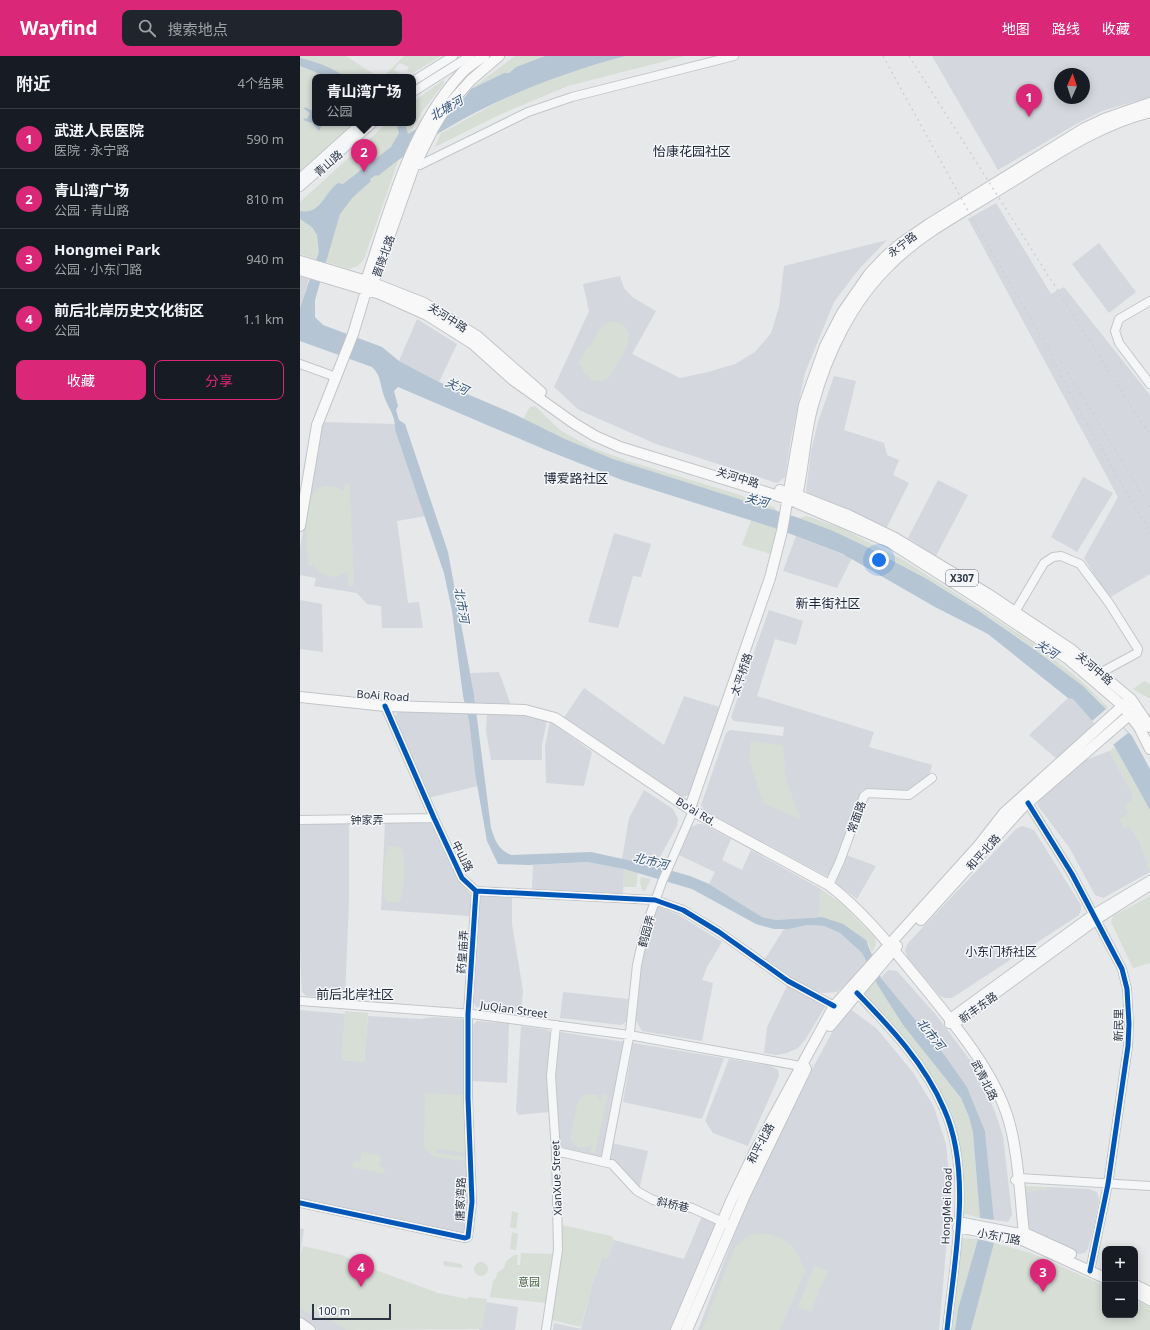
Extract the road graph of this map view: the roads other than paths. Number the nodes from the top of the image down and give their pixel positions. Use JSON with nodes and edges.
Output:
{"nodes":[{"id":1,"x":452,"y":56,"type":"edge"},
{"id":2,"x":470,"y":56,"type":"edge"},
{"id":3,"x":484,"y":56,"type":"edge"},
{"id":4,"x":499,"y":56,"type":"edge"},
{"id":5,"x":506,"y":56,"type":"edge"},
{"id":6,"x":734,"y":56,"type":"edge"},
{"id":7,"x":416,"y":79,"type":"edge"},
{"id":8,"x":416,"y":90,"type":"edge"},
{"id":9,"x":1150,"y":103,"type":"edge"},
{"id":10,"x":450,"y":107,"type":"junction"},
{"id":11,"x":1150,"y":112,"type":"edge"},
{"id":12,"x":358,"y":126,"type":"edge"},
{"id":13,"x":370,"y":126,"type":"edge"},
{"id":14,"x":427,"y":145,"type":"junction"},
{"id":15,"x":420,"y":165,"type":"junction"},
{"id":16,"x":300,"y":178,"type":"edge"},
{"id":17,"x":300,"y":187,"type":"edge"},
{"id":18,"x":385,"y":249,"type":"junction"},
{"id":19,"x":300,"y":261,"type":"edge"},
{"id":20,"x":307,"y":269,"type":"edge"},
{"id":21,"x":368,"y":285,"type":"junction"},
{"id":22,"x":1150,"y":301,"type":"edge"},
{"id":23,"x":1150,"y":306,"type":"edge"},
{"id":24,"x":1117,"y":325,"type":"junction"},
{"id":25,"x":300,"y":364,"type":"edge"},
{"id":26,"x":336,"y":377,"type":"junction"},
{"id":27,"x":1150,"y":377,"type":"edge"},
{"id":28,"x":1150,"y":384,"type":"edge"},
{"id":29,"x":792,"y":501,"type":"junction"},
{"id":30,"x":300,"y":526,"type":"edge"},
{"id":31,"x":1015,"y":612,"type":"junction"},
{"id":32,"x":1100,"y":673,"type":"junction"},
{"id":33,"x":300,"y":697,"type":"edge"},
{"id":34,"x":1131,"y":699,"type":"junction"},
{"id":35,"x":385,"y":706,"type":"junction"},
{"id":36,"x":1139,"y":708,"type":"junction"},
{"id":37,"x":480,"y":709,"type":"joint"},
{"id":38,"x":1122,"y":714,"type":"junction"},
{"id":39,"x":1150,"y":727,"type":"edge"},
{"id":40,"x":1094,"y":740,"type":"junction"},
{"id":41,"x":1150,"y":749,"type":"edge"},
{"id":42,"x":932,"y":778,"type":"dead end"},
{"id":43,"x":1028,"y":803,"type":"junction"},
{"id":44,"x":692,"y":810,"type":"junction"},
{"id":45,"x":434,"y":818,"type":"junction"},
{"id":46,"x":300,"y":820,"type":"edge"},
{"id":47,"x":1150,"y":880,"type":"edge"},
{"id":48,"x":829,"y":885,"type":"junction"},
{"id":49,"x":1150,"y":886,"type":"edge"},
{"id":50,"x":476,"y":891,"type":"junction"},
{"id":51,"x":653,"y":900,"type":"junction"},
{"id":52,"x":1095,"y":917,"type":"junction"},
{"id":53,"x":891,"y":949,"type":"junction"},
{"id":54,"x":869,"y":973,"type":"junction"},
{"id":55,"x":857,"y":993,"type":"junction"},
{"id":56,"x":300,"y":1001,"type":"edge"},
{"id":57,"x":834,"y":1006,"type":"junction"},
{"id":58,"x":468,"y":1014,"type":"junction"},
{"id":59,"x":951,"y":1022,"type":"junction"},
{"id":60,"x":556,"y":1025,"type":"junction"},
{"id":61,"x":629,"y":1035,"type":"junction"},
{"id":62,"x":803,"y":1066,"type":"junction"},
{"id":63,"x":556,"y":1151,"type":"junction"},
{"id":64,"x":605,"y":1162,"type":"junction"},
{"id":65,"x":1017,"y":1180,"type":"junction"},
{"id":66,"x":1108,"y":1186,"type":"junction"},
{"id":67,"x":1150,"y":1186,"type":"edge"},
{"id":68,"x":1150,"y":1191,"type":"edge"},
{"id":69,"x":300,"y":1203,"type":"edge"},
{"id":70,"x":726,"y":1224,"type":"junction"},
{"id":71,"x":958,"y":1224,"type":"junction"},
{"id":72,"x":1022,"y":1237,"type":"junction"},
{"id":73,"x":1091,"y":1268,"type":"junction"},
{"id":74,"x":1102,"y":1270,"type":"edge"},
{"id":75,"x":1102,"y":1276,"type":"edge"},
{"id":76,"x":1138,"y":1286,"type":"edge"},
{"id":77,"x":1150,"y":1292,"type":"edge"},
{"id":78,"x":1138,"y":1294,"type":"edge"},
{"id":79,"x":1150,"y":1300,"type":"edge"},
{"id":80,"x":300,"y":1323,"type":"edge"},
{"id":81,"x":310,"y":1330,"type":"edge"},
{"id":82,"x":546,"y":1330,"type":"edge"},
{"id":83,"x":676,"y":1330,"type":"edge"},
{"id":84,"x":687,"y":1330,"type":"edge"},
{"id":85,"x":947,"y":1330,"type":"edge"}],
"edges":[{"from":1,"to":7,"type":"street"},
{"from":2,"to":8,"type":"street"},
{"from":3,"to":21,"type":"main road","name":"晋陵北路"},
{"from":4,"to":10,"type":"main road","name":"晋陵北路"},
{"from":5,"to":10,"type":"main road"},
{"from":6,"to":15,"type":"street"},
{"from":9,"to":29,"type":"main road","name":"永宁路"},
{"from":10,"to":14,"type":"main road","name":"晋陵北路"},
{"from":11,"to":29,"type":"main road","name":"永宁路"},
{"from":12,"to":16,"type":"street","name":"青山路"},
{"from":13,"to":17,"type":"street","name":"青山路"},
{"from":14,"to":15,"type":"main road"},
{"from":14,"to":18,"type":"main road","name":"晋陵北路"},
{"from":15,"to":18,"type":"main road"},
{"from":18,"to":21,"type":"main road","name":"晋陵北路"},
{"from":19,"to":20,"type":"main road","name":"关河中路"},
{"from":20,"to":21,"type":"main road","name":"关河中路"},
{"from":21,"to":26,"type":"main road"},
{"from":21,"to":29,"type":"main road","name":"关河中路"},
{"from":22,"to":24,"type":"street"},
{"from":23,"to":24,"type":"street"},
{"from":24,"to":27,"type":"street"},
{"from":24,"to":28,"type":"street"},
{"from":25,"to":26,"type":"street"},
{"from":26,"to":30,"type":"main road"},
{"from":29,"to":31,"type":"main road","name":"关河中路","number":"X307"},
{"from":29,"to":38,"type":"main road","name":"关河中路"},
{"from":29,"to":44,"type":"main road","name":"太平桥路"},
{"from":31,"to":32,"type":"main road","name":"关河中路","number":"X307"},
{"from":31,"to":32,"type":"street"},
{"from":32,"to":34,"type":"main road","name":"关河中路"},
{"from":33,"to":35,"type":"main road","name":"BoAi Road"},
{"from":34,"to":36,"type":"main road","name":"关河中路"},
{"from":34,"to":38,"type":"main road"},
{"from":35,"to":37,"type":"main road","name":"BoAi Road"},
{"from":35,"to":45,"type":"street","name":"中山路"},
{"from":36,"to":38,"type":"main road"},
{"from":36,"to":39,"type":"main road","name":"关河中路"},
{"from":37,"to":44,"type":"main road","name":"Bo'ai Rd."},
{"from":38,"to":40,"type":"main road"},
{"from":38,"to":41,"type":"main road","name":"关河中路"},
{"from":40,"to":43,"type":"main road","name":"和平北路"},
{"from":40,"to":53,"type":"main road","name":"和平北路"},
{"from":42,"to":48,"type":"street","name":"常面路"},
{"from":43,"to":52,"type":"street","name":"新民里"},
{"from":43,"to":53,"type":"main road","name":"和平北路"},
{"from":44,"to":48,"type":"main road","name":"Bo'ai Rd."},
{"from":44,"to":51,"type":"street","name":"鹤园弄"},
{"from":45,"to":46,"type":"street","name":"钟家弄"},
{"from":45,"to":50,"type":"street","name":"中山路"},
{"from":47,"to":52,"type":"street","name":"新丰东路"},
{"from":48,"to":53,"type":"main road","name":"Bo'ai Rd."},
{"from":49,"to":52,"type":"street","name":"新丰东路"},
{"from":50,"to":51,"type":"street"},
{"from":50,"to":58,"type":"street","name":"药皇庙弄"},
{"from":51,"to":57,"type":"street"},
{"from":51,"to":61,"type":"street","name":"鹤园弄"},
{"from":52,"to":59,"type":"street","name":"新丰东路"},
{"from":52,"to":66,"type":"street","name":"新民里"},
{"from":53,"to":54,"type":"main road","name":"和平北路"},
{"from":53,"to":59,"type":"main road","name":"武青北路"},
{"from":54,"to":55,"type":"main road","name":"和平北路"},
{"from":54,"to":57,"type":"main road","name":"和平北路"},
{"from":55,"to":62,"type":"main road","name":"和平北路"},
{"from":55,"to":71,"type":"street","name":"HongMei Road"},
{"from":56,"to":58,"type":"street","name":"JuQian Street"},
{"from":57,"to":62,"type":"main road","name":"和平北路"},
{"from":58,"to":60,"type":"street","name":"JuQian Street"},
{"from":58,"to":69,"type":"street","name":"唐家湾路"},
{"from":59,"to":65,"type":"main road","name":"武青北路"},
{"from":60,"to":61,"type":"street","name":"JuQian Street"},
{"from":60,"to":63,"type":"street","name":"XianXue Street"},
{"from":61,"to":62,"type":"street","name":"JuQian Street"},
{"from":61,"to":64,"type":"street","name":"鹤园弄"},
{"from":62,"to":70,"type":"main road","name":"和平北路"},
{"from":63,"to":64,"type":"street","name":"斜桥巷"},
{"from":63,"to":82,"type":"street","name":"XianXue Street"},
{"from":64,"to":70,"type":"street","name":"斜桥巷"},
{"from":65,"to":66,"type":"street"},
{"from":65,"to":72,"type":"main road","name":"武青北路"},
{"from":66,"to":67,"type":"street"},
{"from":66,"to":68,"type":"street"},
{"from":66,"to":73,"type":"street","name":"新民里"},
{"from":70,"to":83,"type":"main road","name":"和平北路"},
{"from":70,"to":84,"type":"main road","name":"和平北路"},
{"from":71,"to":72,"type":"street","name":"小东门路"},
{"from":71,"to":85,"type":"street","name":"HongMei Road"},
{"from":72,"to":73,"type":"main road","name":"小东门路"},
{"from":73,"to":74,"type":"main road","name":"小东门路"},
{"from":73,"to":75,"type":"main road","name":"小东门路"},
{"from":76,"to":77,"type":"main road"},
{"from":78,"to":79,"type":"main road"},
{"from":80,"to":81,"type":"main road"}]}
